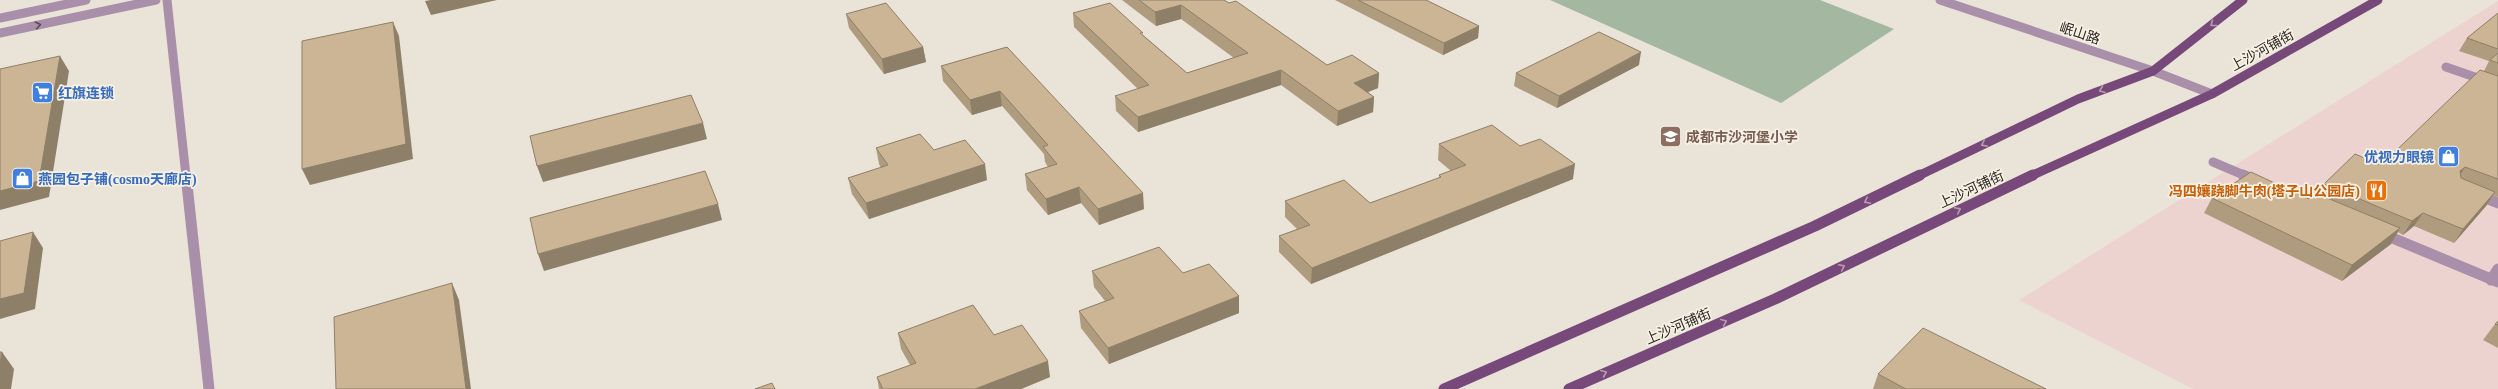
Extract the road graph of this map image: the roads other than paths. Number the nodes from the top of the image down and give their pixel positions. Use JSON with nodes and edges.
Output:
{"nodes":[{"id":1,"x":86,"y":0,"type":"edge"},
{"id":2,"x":156,"y":0,"type":"edge"},
{"id":3,"x":167,"y":0,"type":"edge"},
{"id":4,"x":1940,"y":0,"type":"edge"},
{"id":5,"x":2243,"y":0,"type":"edge"},
{"id":6,"x":2378,"y":0,"type":"edge"},
{"id":7,"x":0,"y":18,"type":"edge"},
{"id":8,"x":0,"y":33,"type":"edge"},
{"id":9,"x":2446,"y":68,"type":"dead end"},
{"id":10,"x":2153,"y":71,"type":"junction"},
{"id":11,"x":2498,"y":85,"type":"edge"},
{"id":12,"x":2212,"y":94,"type":"junction"},
{"id":13,"x":2213,"y":162,"type":"dead end"},
{"id":14,"x":2264,"y":184,"type":"edge"},
{"id":15,"x":2471,"y":192,"type":"edge"},
{"id":16,"x":2498,"y":203,"type":"edge"},
{"id":17,"x":2374,"y":230,"type":"edge"},
{"id":18,"x":2498,"y":269,"type":"edge"},
{"id":19,"x":2495,"y":281,"type":"edge"},
{"id":20,"x":209,"y":389,"type":"edge"},
{"id":21,"x":1444,"y":389,"type":"edge"},
{"id":22,"x":1569,"y":389,"type":"edge"}],
"edges":[{"from":1,"to":7,"type":"street"},
{"from":8,"to":2,"type":"street","one_way":true},
{"from":3,"to":20,"type":"street"},
{"from":4,"to":10,"type":"street","name":"岷山路"},
{"from":5,"to":10,"type":"main road","one_way":true},
{"from":6,"to":12,"type":"main road","name":"上沙河铺街"},
{"from":9,"to":11,"type":"street"},
{"from":10,"to":12,"type":"street","name":"岷山路"},
{"from":10,"to":21,"type":"main road","one_way":true},
{"from":22,"to":12,"type":"main road","name":"上沙河铺街","one_way":true},
{"from":13,"to":14,"type":"street"},
{"from":15,"to":16,"type":"street"},
{"from":17,"to":19,"type":"street"},
{"from":18,"to":19,"type":"street"}]}
